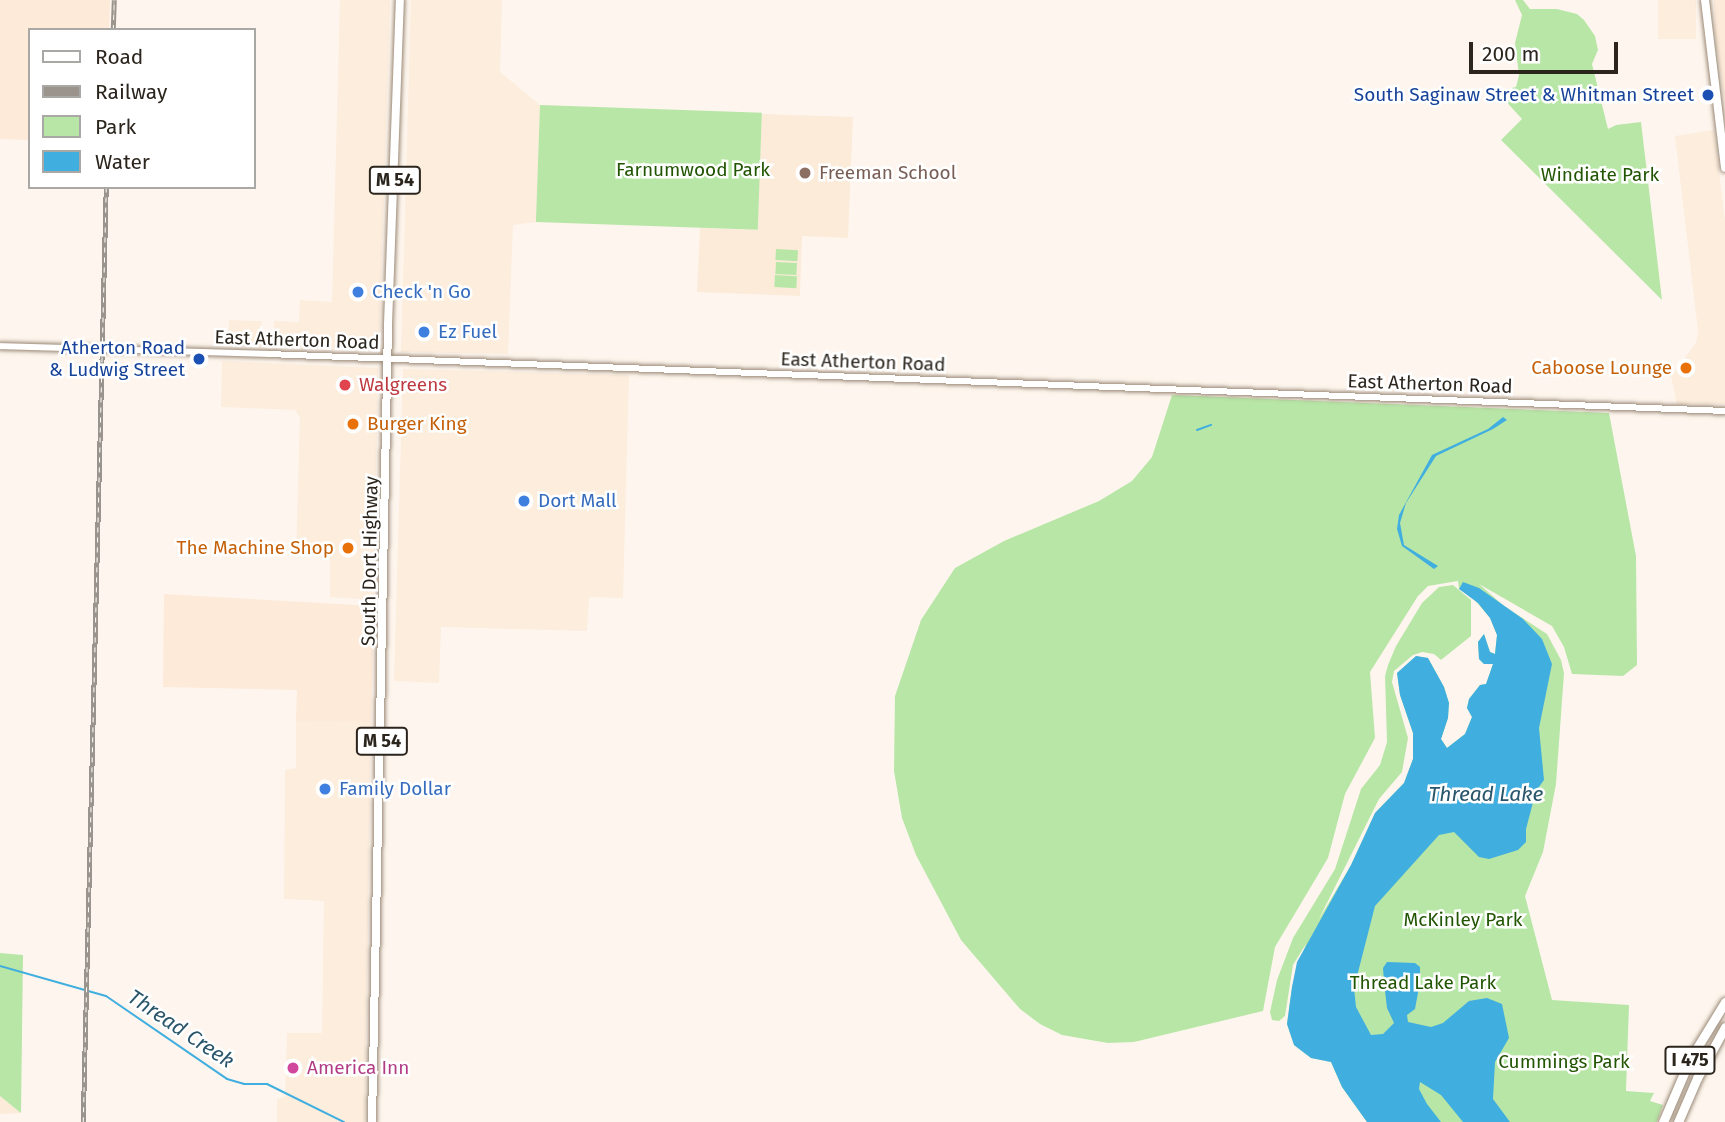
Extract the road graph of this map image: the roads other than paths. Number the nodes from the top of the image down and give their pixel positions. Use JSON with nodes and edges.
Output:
{"nodes":[{"id":1,"x":400,"y":0,"type":"edge"},
{"id":2,"x":1705,"y":0,"type":"edge"},
{"id":3,"x":1725,"y":168,"type":"edge"},
{"id":4,"x":0,"y":346,"type":"edge"},
{"id":5,"x":390,"y":359,"type":"junction"},
{"id":6,"x":1725,"y":411,"type":"edge"},
{"id":7,"x":1725,"y":1002,"type":"edge"},
{"id":8,"x":1725,"y":1027,"type":"edge"},
{"id":9,"x":372,"y":1122,"type":"edge"},
{"id":10,"x":1663,"y":1122,"type":"edge"},
{"id":11,"x":1678,"y":1122,"type":"edge"}],
"edges":[{"from":1,"to":5,"type":"main road","name":"South Dort Highway","number":"M 54"},
{"from":2,"to":3,"type":"main road"},
{"from":4,"to":5,"type":"street","name":"East Atherton Road"},
{"from":5,"to":6,"type":"street","name":"East Atherton Road"},
{"from":5,"to":9,"type":"main road","name":"South Dort Highway","number":"M 54"},
{"from":7,"to":10,"type":"highway","number":"I 475"},
{"from":8,"to":11,"type":"highway","number":"I 475"}]}
